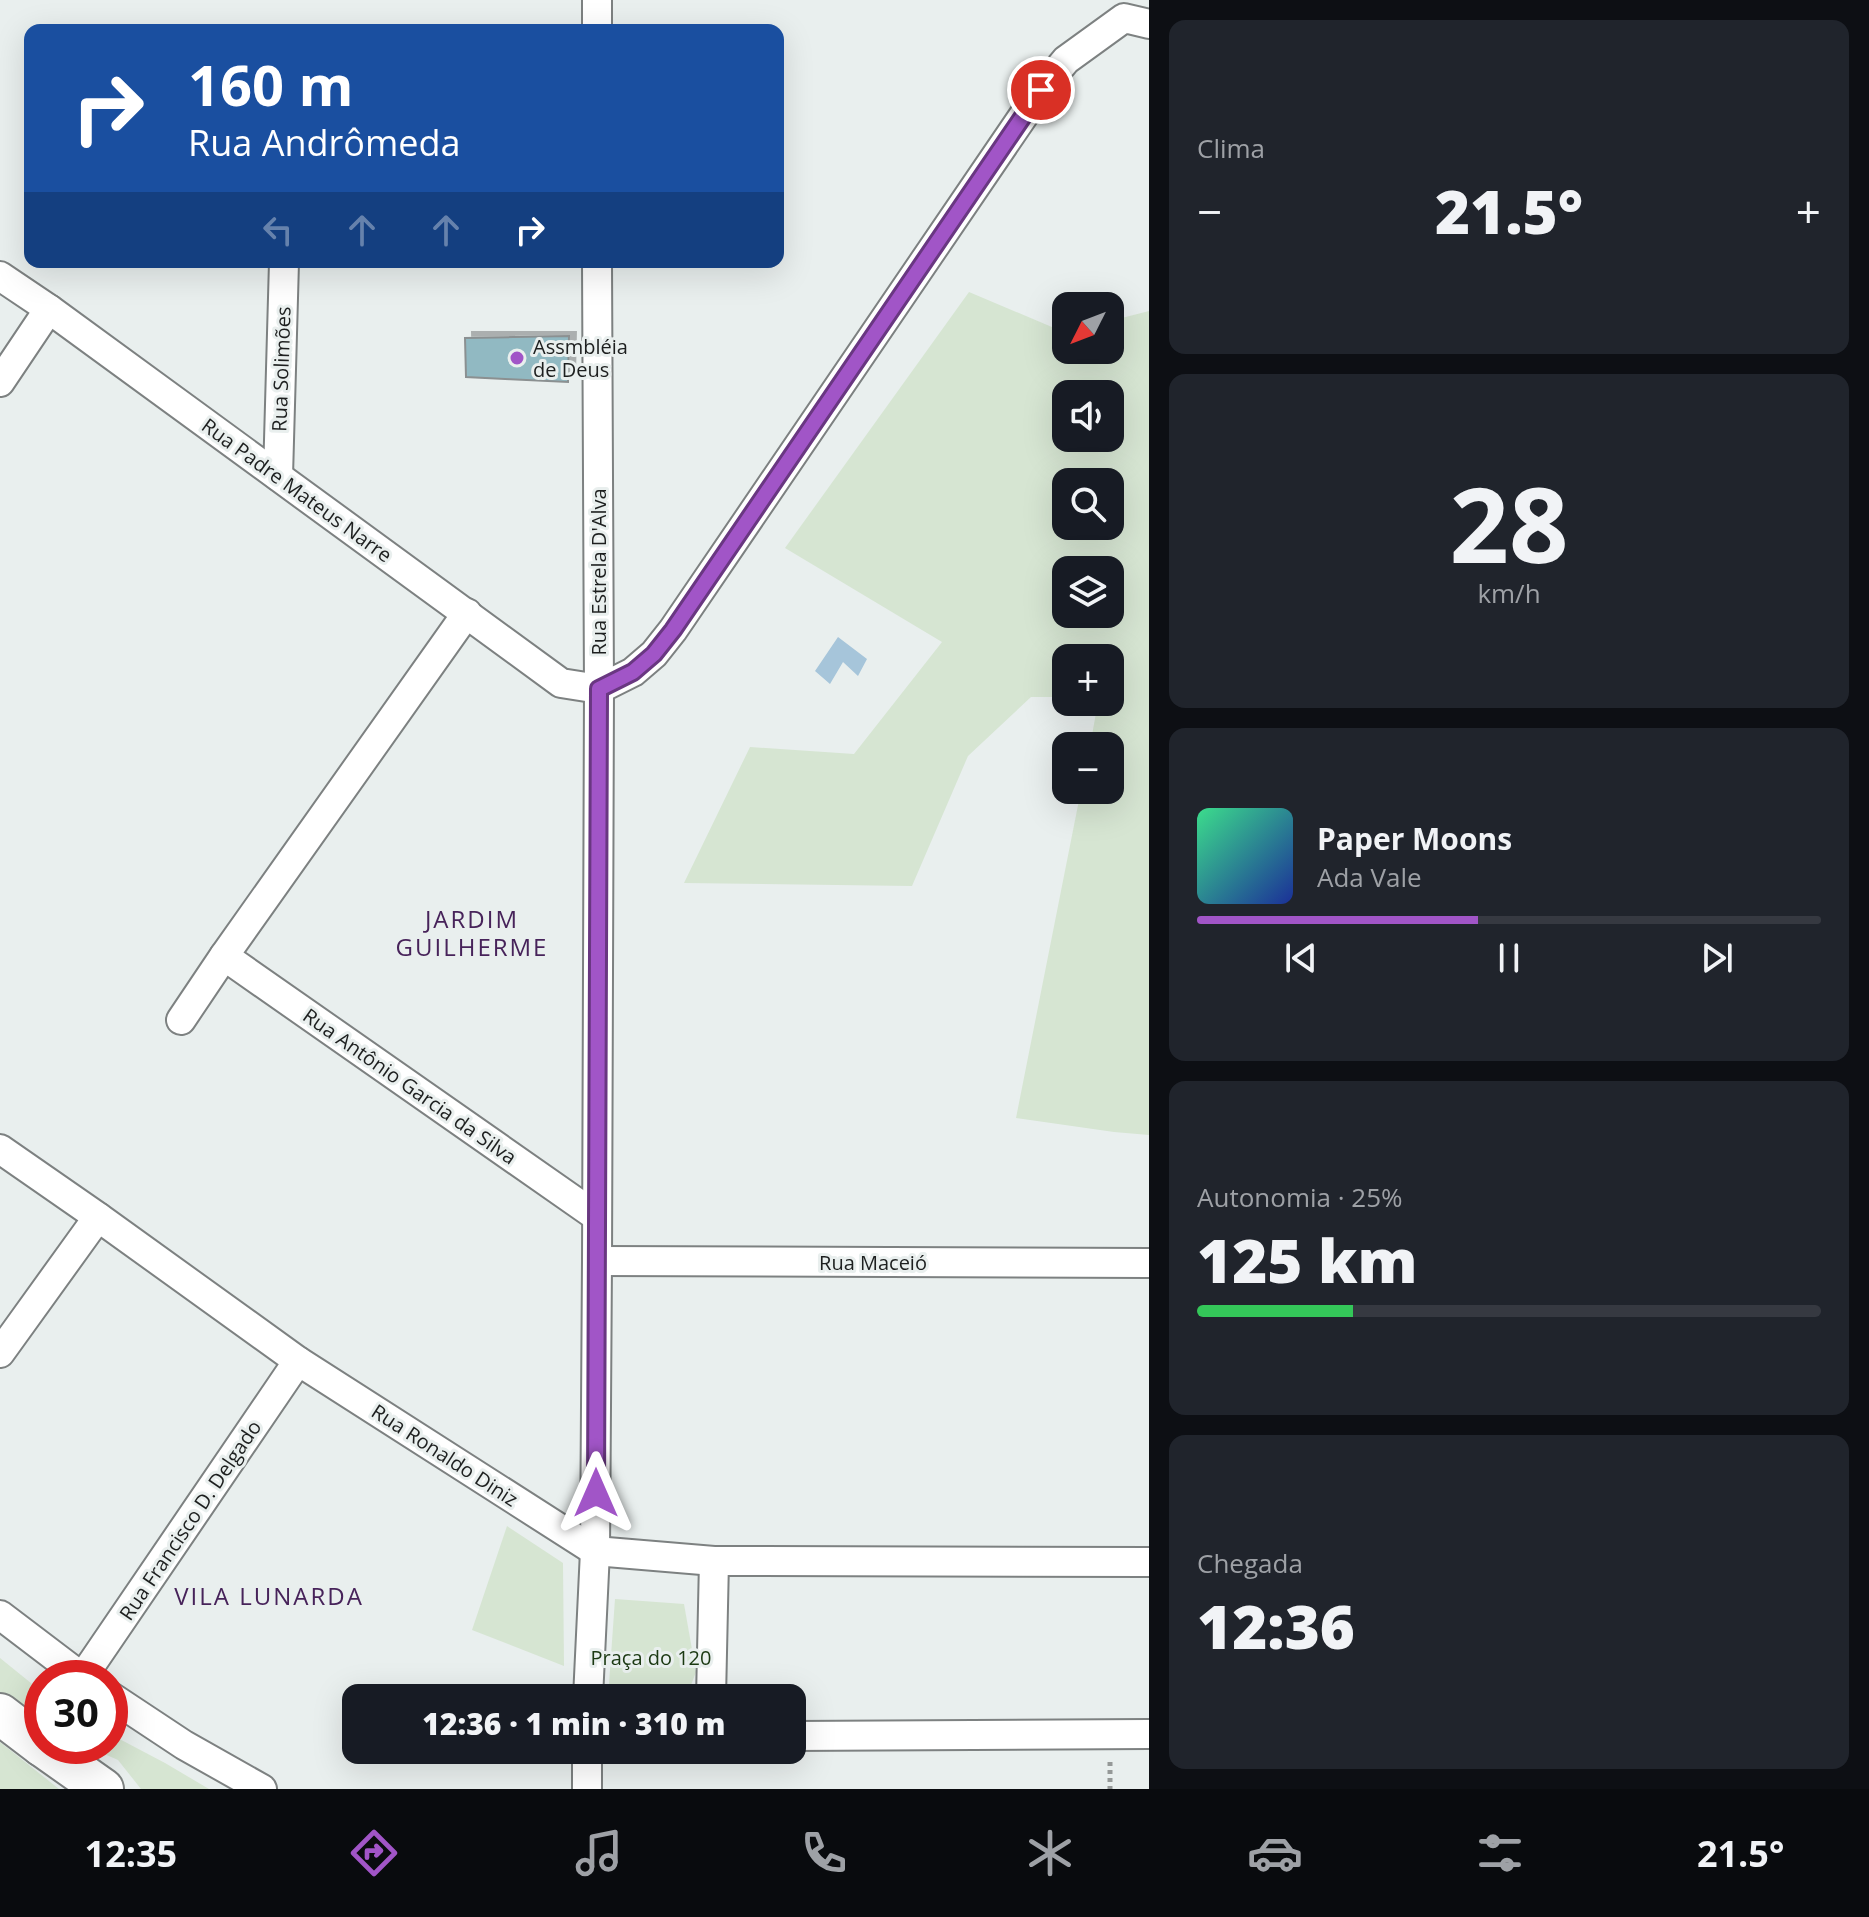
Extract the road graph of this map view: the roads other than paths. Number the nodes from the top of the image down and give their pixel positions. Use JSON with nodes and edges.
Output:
{"nodes":[{"id":1,"x":597,"y":0,"type":"edge"},
{"id":2,"x":597,"y":24,"type":"edge"},
{"id":3,"x":1149,"y":24,"type":"edge"},
{"id":4,"x":284,"y":268,"type":"edge"},
{"id":5,"x":597,"y":268,"type":"edge"},
{"id":6,"x":0,"y":276,"type":"edge"},
{"id":7,"x":49,"y":309,"type":"junction"},
{"id":8,"x":0,"y":382,"type":"edge"},
{"id":9,"x":278,"y":476,"type":"junction"},
{"id":10,"x":467,"y":613,"type":"junction"},
{"id":11,"x":599,"y":689,"type":"junction"},
{"id":12,"x":224,"y":956,"type":"junction"},
{"id":13,"x":181,"y":1020,"type":"dead end"},
{"id":14,"x":0,"y":1149,"type":"edge"},
{"id":15,"x":596,"y":1216,"type":"junction"},
{"id":16,"x":98,"y":1217,"type":"junction"},
{"id":17,"x":597,"y":1261,"type":"junction"},
{"id":18,"x":1149,"y":1263,"type":"edge"},
{"id":19,"x":0,"y":1353,"type":"edge"},
{"id":20,"x":298,"y":1361,"type":"junction"},
{"id":21,"x":595,"y":1551,"type":"junction"},
{"id":22,"x":714,"y":1561,"type":"junction"},
{"id":23,"x":1149,"y":1562,"type":"edge"},
{"id":24,"x":0,"y":1615,"type":"edge"},
{"id":25,"x":59,"y":1660,"type":"edge"},
{"id":26,"x":94,"y":1660,"type":"edge"},
{"id":27,"x":589,"y":1684,"type":"edge"},
{"id":28,"x":711,"y":1684,"type":"edge"},
{"id":29,"x":128,"y":1708,"type":"edge"},
{"id":30,"x":0,"y":1714,"type":"edge"},
{"id":31,"x":24,"y":1731,"type":"edge"},
{"id":32,"x":1149,"y":1734,"type":"edge"},
{"id":33,"x":806,"y":1736,"type":"edge"},
{"id":34,"x":69,"y":1764,"type":"edge"},
{"id":35,"x":587,"y":1764,"type":"edge"},
{"id":36,"x":103,"y":1789,"type":"edge"},
{"id":37,"x":262,"y":1789,"type":"edge"},
{"id":38,"x":587,"y":1789,"type":"edge"}],
"edges":[{"from":1,"to":2,"type":"street"},
{"from":3,"to":11,"type":"street"},
{"from":4,"to":9,"type":"street","name":"Rua Solimões"},
{"from":5,"to":11,"type":"street","name":"Rua Estrela D'Alva"},
{"from":6,"to":7,"type":"street","name":"Rua Padre Mateus Narre"},
{"from":7,"to":8,"type":"street"},
{"from":7,"to":9,"type":"street","name":"Rua Padre Mateus Narre"},
{"from":9,"to":10,"type":"street","name":"Rua Padre Mateus Narre"},
{"from":10,"to":11,"type":"street","name":"Rua Padre Mateus Narre"},
{"from":10,"to":12,"type":"street"},
{"from":11,"to":15,"type":"street","name":"Rua Estrela D'Alva"},
{"from":12,"to":13,"type":"street"},
{"from":12,"to":15,"type":"street","name":"Rua Antônio Garcia da Silva"},
{"from":14,"to":16,"type":"street","name":"Rua Ronaldo Diniz"},
{"from":15,"to":17,"type":"street","name":"Rua Estrela D'Alva"},
{"from":16,"to":19,"type":"street"},
{"from":16,"to":20,"type":"street","name":"Rua Ronaldo Diniz"},
{"from":17,"to":18,"type":"street","name":"Rua Maceió"},
{"from":17,"to":21,"type":"street","name":"Rua Estrela D'Alva"},
{"from":20,"to":21,"type":"street","name":"Rua Ronaldo Diniz"},
{"from":20,"to":26,"type":"street","name":"Rua Francisco D. Delgado"},
{"from":21,"to":22,"type":"street","name":"Rua Ronaldo Diniz"},
{"from":21,"to":27,"type":"street","name":"Rua Estrela D'Alva"},
{"from":22,"to":23,"type":"street","name":"Rua Ronaldo Diniz"},
{"from":22,"to":28,"type":"street"},
{"from":24,"to":25,"type":"street"},
{"from":29,"to":37,"type":"street"},
{"from":30,"to":31,"type":"street"},
{"from":32,"to":33,"type":"street"},
{"from":34,"to":36,"type":"street"},
{"from":35,"to":38,"type":"street"}]}
